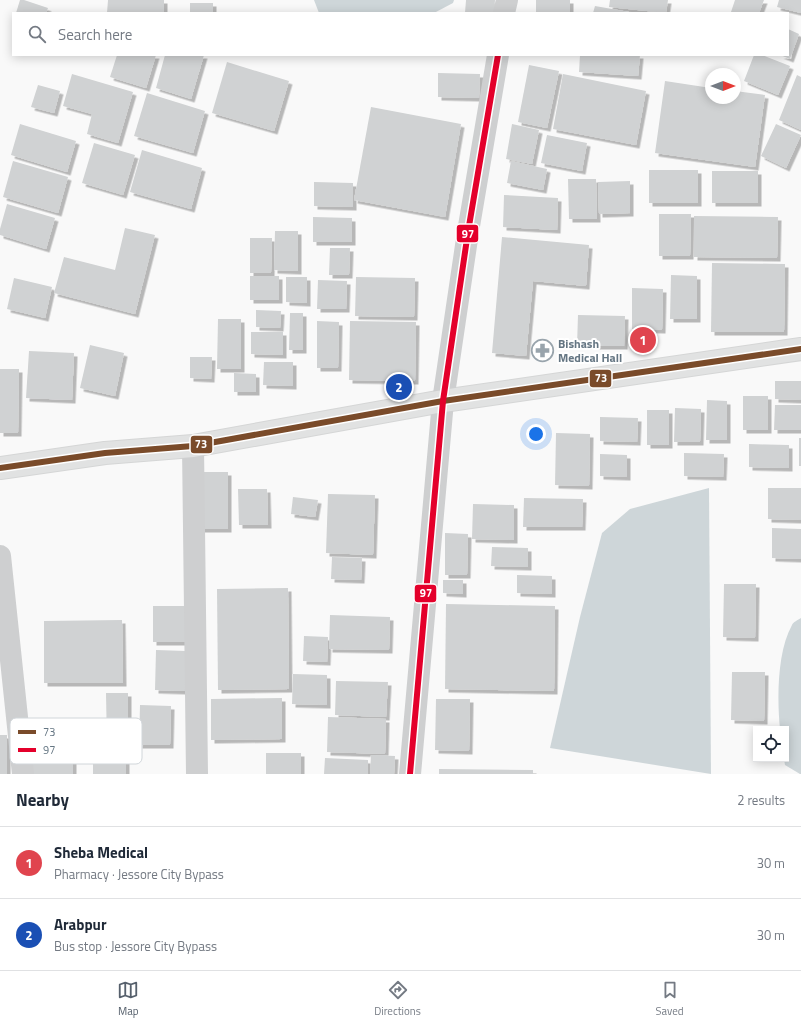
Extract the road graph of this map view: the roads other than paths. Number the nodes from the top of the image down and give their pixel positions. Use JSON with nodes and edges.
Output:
{"nodes":[{"id":1,"x":506,"y":0,"type":"edge"},
{"id":2,"x":504,"y":12,"type":"edge"},
{"id":3,"x":498,"y":56,"type":"edge"},
{"id":4,"x":801,"y":348,"type":"edge"},
{"id":5,"x":443,"y":401,"type":"junction"},
{"id":6,"x":193,"y":446,"type":"junction"},
{"id":7,"x":0,"y":468,"type":"edge"},
{"id":8,"x":0,"y":556,"type":"edge"},
{"id":9,"x":17,"y":718,"type":"edge"},
{"id":10,"x":22,"y":764,"type":"edge"},
{"id":11,"x":23,"y":774,"type":"edge"},
{"id":12,"x":197,"y":774,"type":"edge"},
{"id":13,"x":410,"y":774,"type":"edge"}],
"edges":[{"from":1,"to":2,"type":"street"},
{"from":3,"to":5,"type":"street"},
{"from":4,"to":5,"type":"highway"},
{"from":5,"to":6,"type":"highway"},
{"from":5,"to":13,"type":"street"},
{"from":6,"to":7,"type":"highway"},
{"from":6,"to":12,"type":"street"},
{"from":8,"to":9,"type":"street"},
{"from":10,"to":11,"type":"street"}]}
